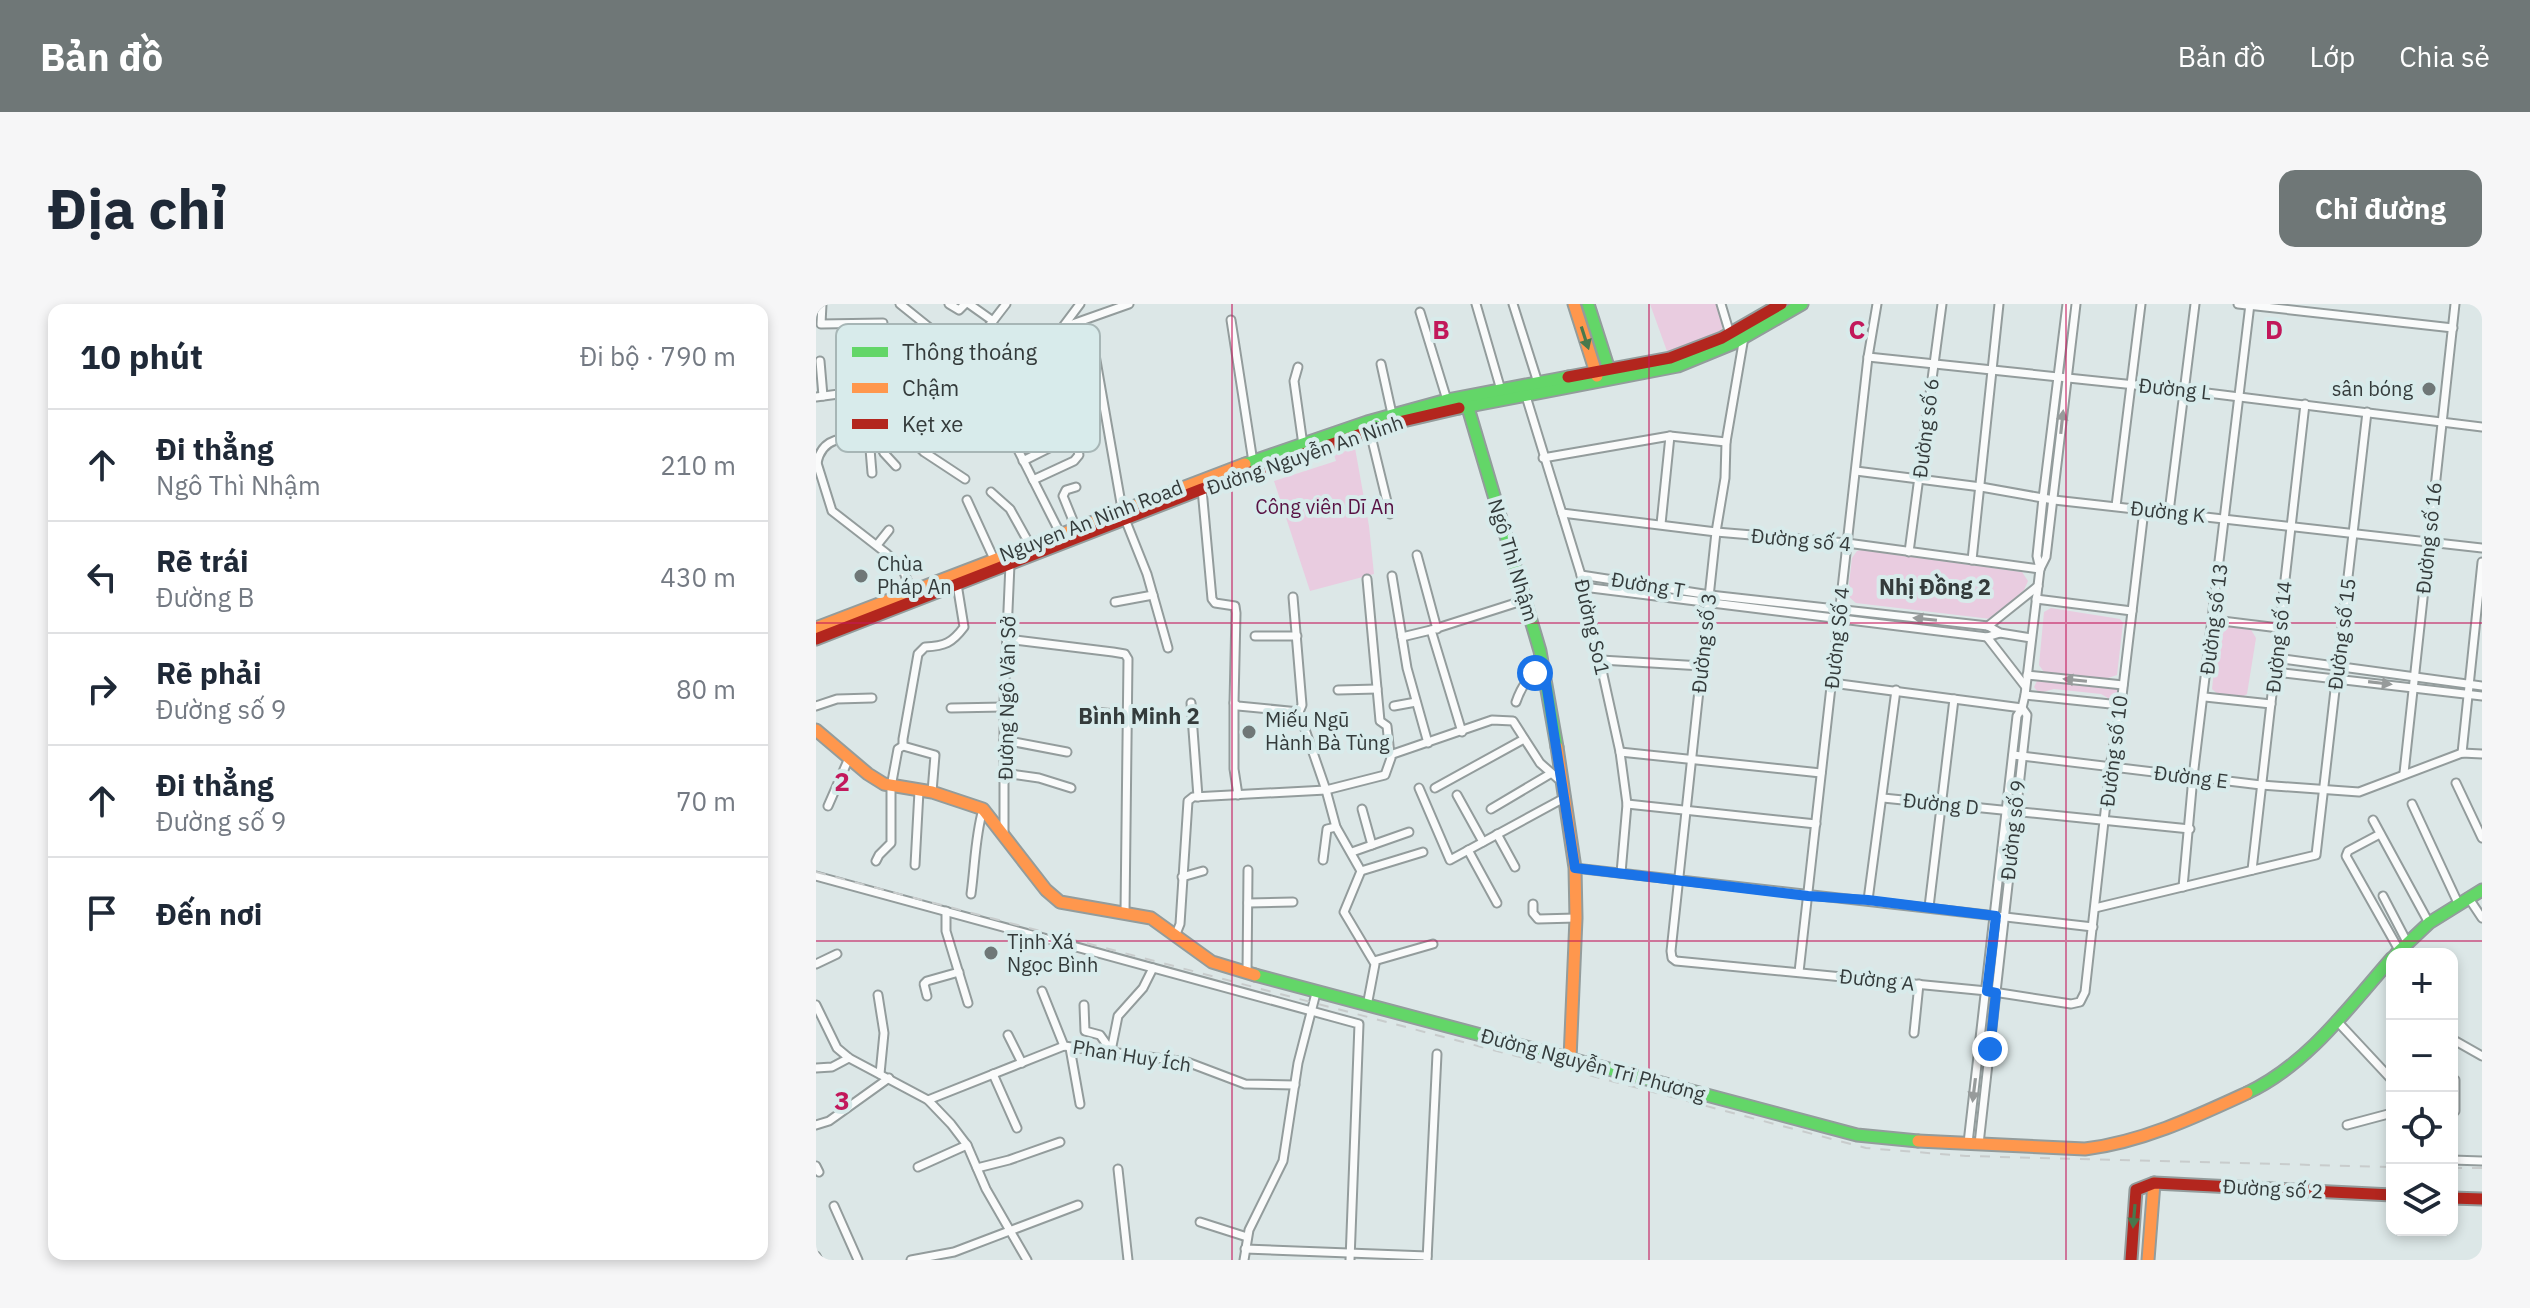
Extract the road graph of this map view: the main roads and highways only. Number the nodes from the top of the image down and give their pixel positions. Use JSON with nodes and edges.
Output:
{"nodes":[{"id":1,"x":1574,"y":304,"type":"edge"},
{"id":2,"x":1588,"y":304,"type":"edge"},
{"id":3,"x":1781,"y":304,"type":"edge"},
{"id":4,"x":1802,"y":304,"type":"edge"},
{"id":5,"x":1736,"y":338,"type":"junction"},
{"id":6,"x":1610,"y":374,"type":"junction"},
{"id":7,"x":1597,"y":376,"type":"junction"},
{"id":8,"x":1524,"y":391,"type":"junction"},
{"id":9,"x":1466,"y":401,"type":"junction"},
{"id":10,"x":1368,"y":427,"type":"junction"},
{"id":11,"x":1201,"y":484,"type":"junction"},
{"id":12,"x":1124,"y":514,"type":"junction"},
{"id":13,"x":1062,"y":538,"type":"junction"},
{"id":14,"x":914,"y":596,"type":"junction"},
{"id":15,"x":816,"y":628,"type":"edge"},
{"id":16,"x":816,"y":639,"type":"edge"},
{"id":17,"x":816,"y":730,"type":"edge"},
{"id":18,"x":2482,"y":890,"type":"edge"},
{"id":19,"x":2401,"y":948,"type":"edge"},
{"id":20,"x":2386,"y":964,"type":"edge"},
{"id":21,"x":1570,"y":1059,"type":"junction"},
{"id":22,"x":2154,"y":1183,"type":"junction"},
{"id":23,"x":2386,"y":1195,"type":"edge"},
{"id":24,"x":2458,"y":1198,"type":"edge"},
{"id":25,"x":2482,"y":1199,"type":"edge"},
{"id":26,"x":2132,"y":1246,"type":"junction"},
{"id":27,"x":2149,"y":1246,"type":"junction"},
{"id":28,"x":2131,"y":1260,"type":"edge"},
{"id":29,"x":2148,"y":1260,"type":"edge"}],
"edges":[{"from":1,"to":7,"type":"main road","one_way":true},
{"from":2,"to":6,"type":"main road"},
{"from":3,"to":5,"type":"main road"},
{"from":4,"to":5,"type":"main road"},
{"from":5,"to":6,"type":"main road"},
{"from":6,"to":7,"type":"main road"},
{"from":7,"to":8,"type":"main road","name":"Đường Nguyễn An Ninh"},
{"from":8,"to":9,"type":"main road","name":"Đường Nguyễn An Ninh"},
{"from":8,"to":9,"type":"main road","name":"Nguyen An Ninh Road"},
{"from":9,"to":10,"type":"main road","name":"Đường Nguyễn An Ninh"},
{"from":9,"to":10,"type":"main road","name":"Nguyen An Ninh Road"},
{"from":9,"to":21,"type":"main road","name":"Ngô Thì Nhậm"},
{"from":10,"to":11,"type":"main road","name":"Đường Nguyễn An Ninh"},
{"from":10,"to":11,"type":"main road","name":"Nguyen An Ninh Road"},
{"from":11,"to":12,"type":"main road","name":"Đường Nguyễn An Ninh"},
{"from":12,"to":13,"type":"main road","name":"Đường Nguyễn An Ninh"},
{"from":12,"to":13,"type":"main road","name":"Nguyen An Ninh Road"},
{"from":13,"to":14,"type":"main road","name":"Đường Nguyễn An Ninh"},
{"from":13,"to":14,"type":"main road","name":"Nguyen An Ninh Road"},
{"from":14,"to":15,"type":"main road","name":"Nguyen An Ninh Road"},
{"from":14,"to":16,"type":"main road","name":"Đường Nguyễn An Ninh"},
{"from":17,"to":21,"type":"main road","name":"Đường Nguyễn Tri Phương"},
{"from":18,"to":19,"type":"main road","name":"Đường Nguyễn Tri Phương"},
{"from":20,"to":21,"type":"main road","name":"Đường Nguyễn Tri Phương"},
{"from":22,"to":23,"type":"main road","name":"Đường số 2"},
{"from":22,"to":26,"type":"main road","one_way":true},
{"from":22,"to":27,"type":"main road"},
{"from":24,"to":25,"type":"main road"},
{"from":26,"to":27,"type":"main road"},
{"from":26,"to":28,"type":"main road"},
{"from":27,"to":29,"type":"main road"}]}
